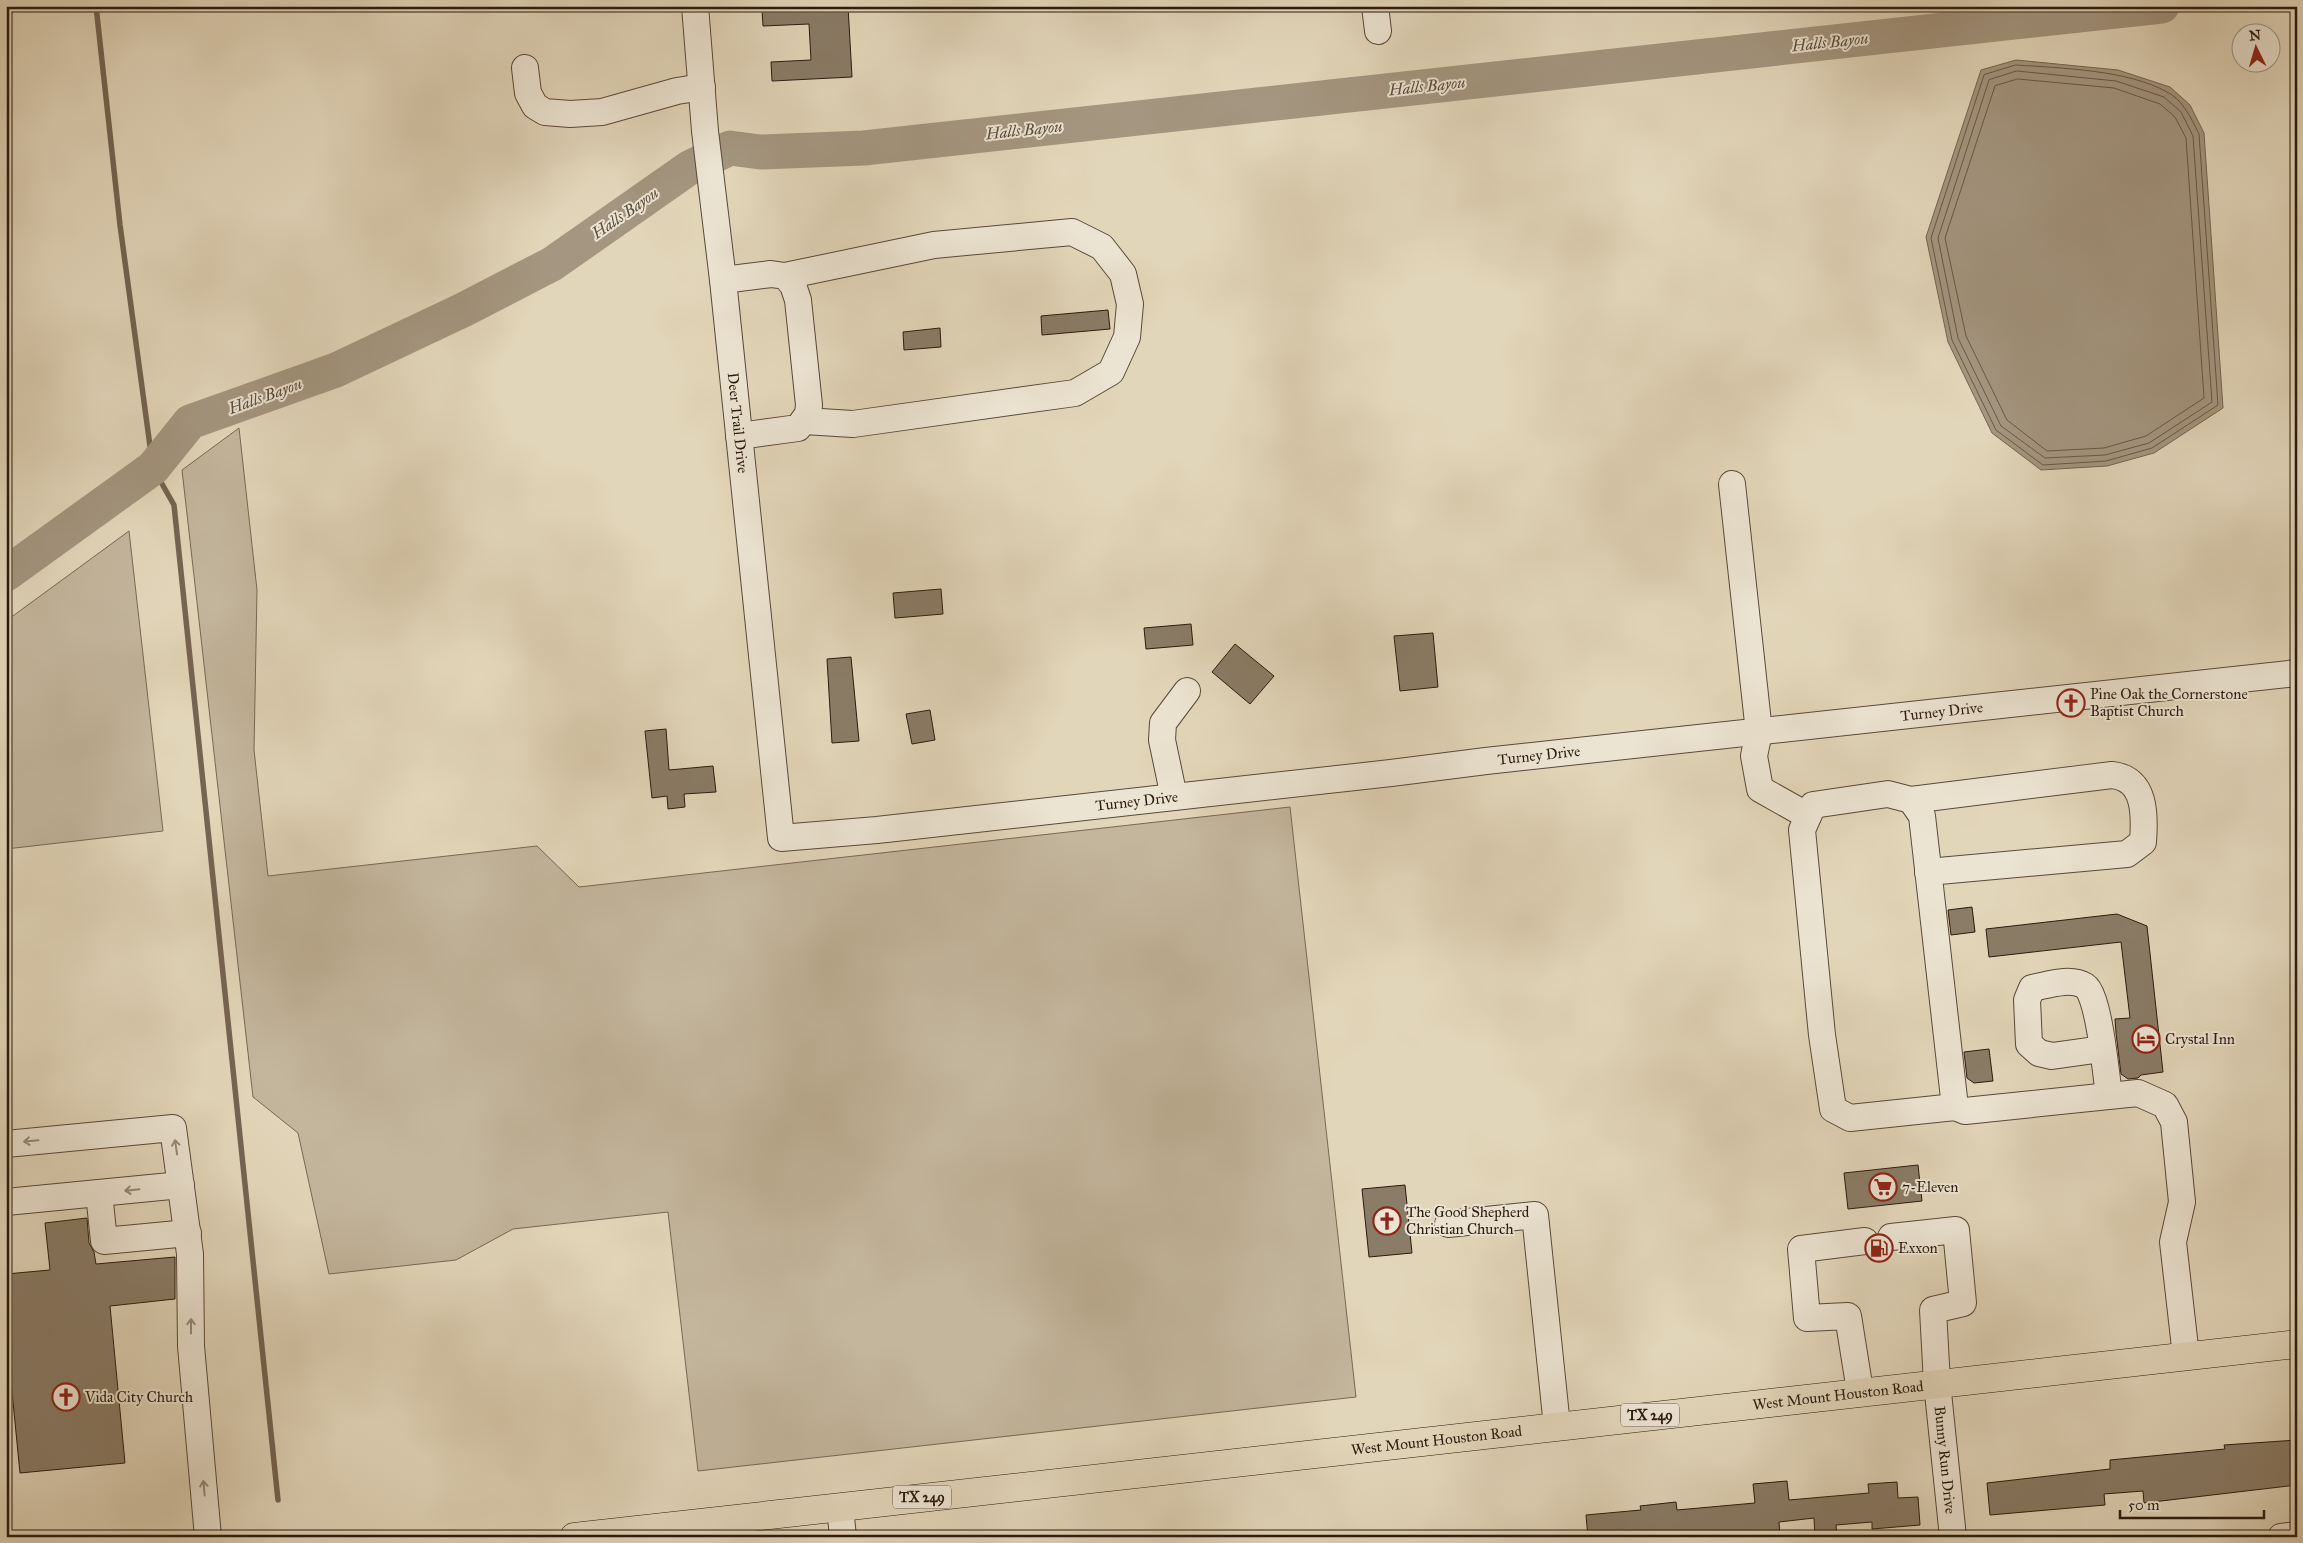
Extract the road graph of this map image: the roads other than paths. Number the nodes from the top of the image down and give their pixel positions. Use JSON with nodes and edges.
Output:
{"nodes":[{"id":1,"x":695,"y":6,"type":"edge"},
{"id":2,"x":525,"y":68,"type":"dead end"},
{"id":3,"x":702,"y":87,"type":"junction"},
{"id":4,"x":785,"y":276,"type":"junction"},
{"id":5,"x":723,"y":280,"type":"junction"},
{"id":6,"x":804,"y":421,"type":"junction"},
{"id":7,"x":739,"y":436,"type":"junction"},
{"id":8,"x":1732,"y":484,"type":"dead end"},
{"id":9,"x":2297,"y":673,"type":"edge"},
{"id":10,"x":1188,"y":692,"type":"dead end"},
{"id":11,"x":1758,"y":732,"type":"junction"},
{"id":12,"x":1174,"y":797,"type":"junction"},
{"id":13,"x":1911,"y":800,"type":"junction"},
{"id":14,"x":1808,"y":816,"type":"junction"},
{"id":15,"x":781,"y":838,"type":"joint"},
{"id":16,"x":1928,"y":872,"type":"junction"},
{"id":17,"x":2102,"y":1049,"type":"dead end"},
{"id":18,"x":2109,"y":1095,"type":"junction"},
{"id":19,"x":1955,"y":1107,"type":"junction"},
{"id":20,"x":6,"y":1144,"type":"edge"},
{"id":21,"x":181,"y":1185,"type":"junction"},
{"id":22,"x":98,"y":1193,"type":"junction"},
{"id":23,"x":6,"y":1202,"type":"edge"},
{"id":24,"x":1448,"y":1224,"type":"dead end"},
{"id":25,"x":188,"y":1233,"type":"junction"},
{"id":26,"x":1891,"y":1238,"type":"dead end"},
{"id":27,"x":1865,"y":1241,"type":"dead end"},
{"id":28,"x":2297,"y":1344,"type":"edge"},
{"id":29,"x":2186,"y":1356,"type":"junction"},
{"id":30,"x":1937,"y":1383,"type":"junction"},
{"id":31,"x":1860,"y":1391,"type":"junction"},
{"id":32,"x":1557,"y":1426,"type":"junction"},
{"id":33,"x":840,"y":1507,"type":"junction"},
{"id":34,"x":2297,"y":1535,"type":"edge"},
{"id":35,"x":208,"y":1537,"type":"edge"},
{"id":36,"x":574,"y":1537,"type":"edge"},
{"id":37,"x":843,"y":1537,"type":"edge"},
{"id":38,"x":1954,"y":1537,"type":"edge"},
{"id":39,"x":2281,"y":1537,"type":"edge"}],
"edges":[{"from":1,"to":3,"type":"street","name":"Deer Trail Drive"},
{"from":2,"to":3,"type":"street"},
{"from":3,"to":5,"type":"street","name":"Deer Trail Drive"},
{"from":4,"to":5,"type":"street"},
{"from":4,"to":6,"type":"street"},
{"from":4,"to":6,"type":"street"},
{"from":5,"to":7,"type":"street","name":"Deer Trail Drive"},
{"from":6,"to":7,"type":"street"},
{"from":7,"to":15,"type":"street","name":"Deer Trail Drive"},
{"from":8,"to":11,"type":"street"},
{"from":9,"to":11,"type":"street","name":"Turney Drive"},
{"from":10,"to":12,"type":"street"},
{"from":11,"to":12,"type":"street","name":"Turney Drive"},
{"from":11,"to":14,"type":"street"},
{"from":12,"to":15,"type":"street","name":"Turney Drive"},
{"from":13,"to":14,"type":"street"},
{"from":13,"to":16,"type":"street"},
{"from":13,"to":16,"type":"street"},
{"from":14,"to":19,"type":"street"},
{"from":16,"to":19,"type":"street"},
{"from":17,"to":18,"type":"street"},
{"from":18,"to":19,"type":"street"},
{"from":18,"to":29,"type":"street"},
{"from":21,"to":20,"type":"street","one_way":true},
{"from":21,"to":22,"type":"street","one_way":true},
{"from":21,"to":25,"type":"street"},
{"from":22,"to":23,"type":"street"},
{"from":22,"to":25,"type":"street"},
{"from":24,"to":32,"type":"street"},
{"from":35,"to":25,"type":"street","one_way":true},
{"from":26,"to":30,"type":"street","name":"Bunny Run Drive"},
{"from":27,"to":31,"type":"street"},
{"from":28,"to":29,"type":"main road","name":"West Mount Houston Road","number":"TX 249"},
{"from":29,"to":30,"type":"main road","name":"West Mount Houston Road","number":"TX 249"},
{"from":30,"to":31,"type":"main road","name":"West Mount Houston Road","number":"TX 249"},
{"from":30,"to":38,"type":"street","name":"Bunny Run Drive"},
{"from":31,"to":32,"type":"main road","name":"West Mount Houston Road","number":"TX 249"},
{"from":32,"to":33,"type":"main road","name":"West Mount Houston Road","number":"TX 249"},
{"from":33,"to":36,"type":"main road","name":"West Mount Houston Road","number":"TX 249"},
{"from":33,"to":37,"type":"street"},
{"from":34,"to":39,"type":"street"}]}
